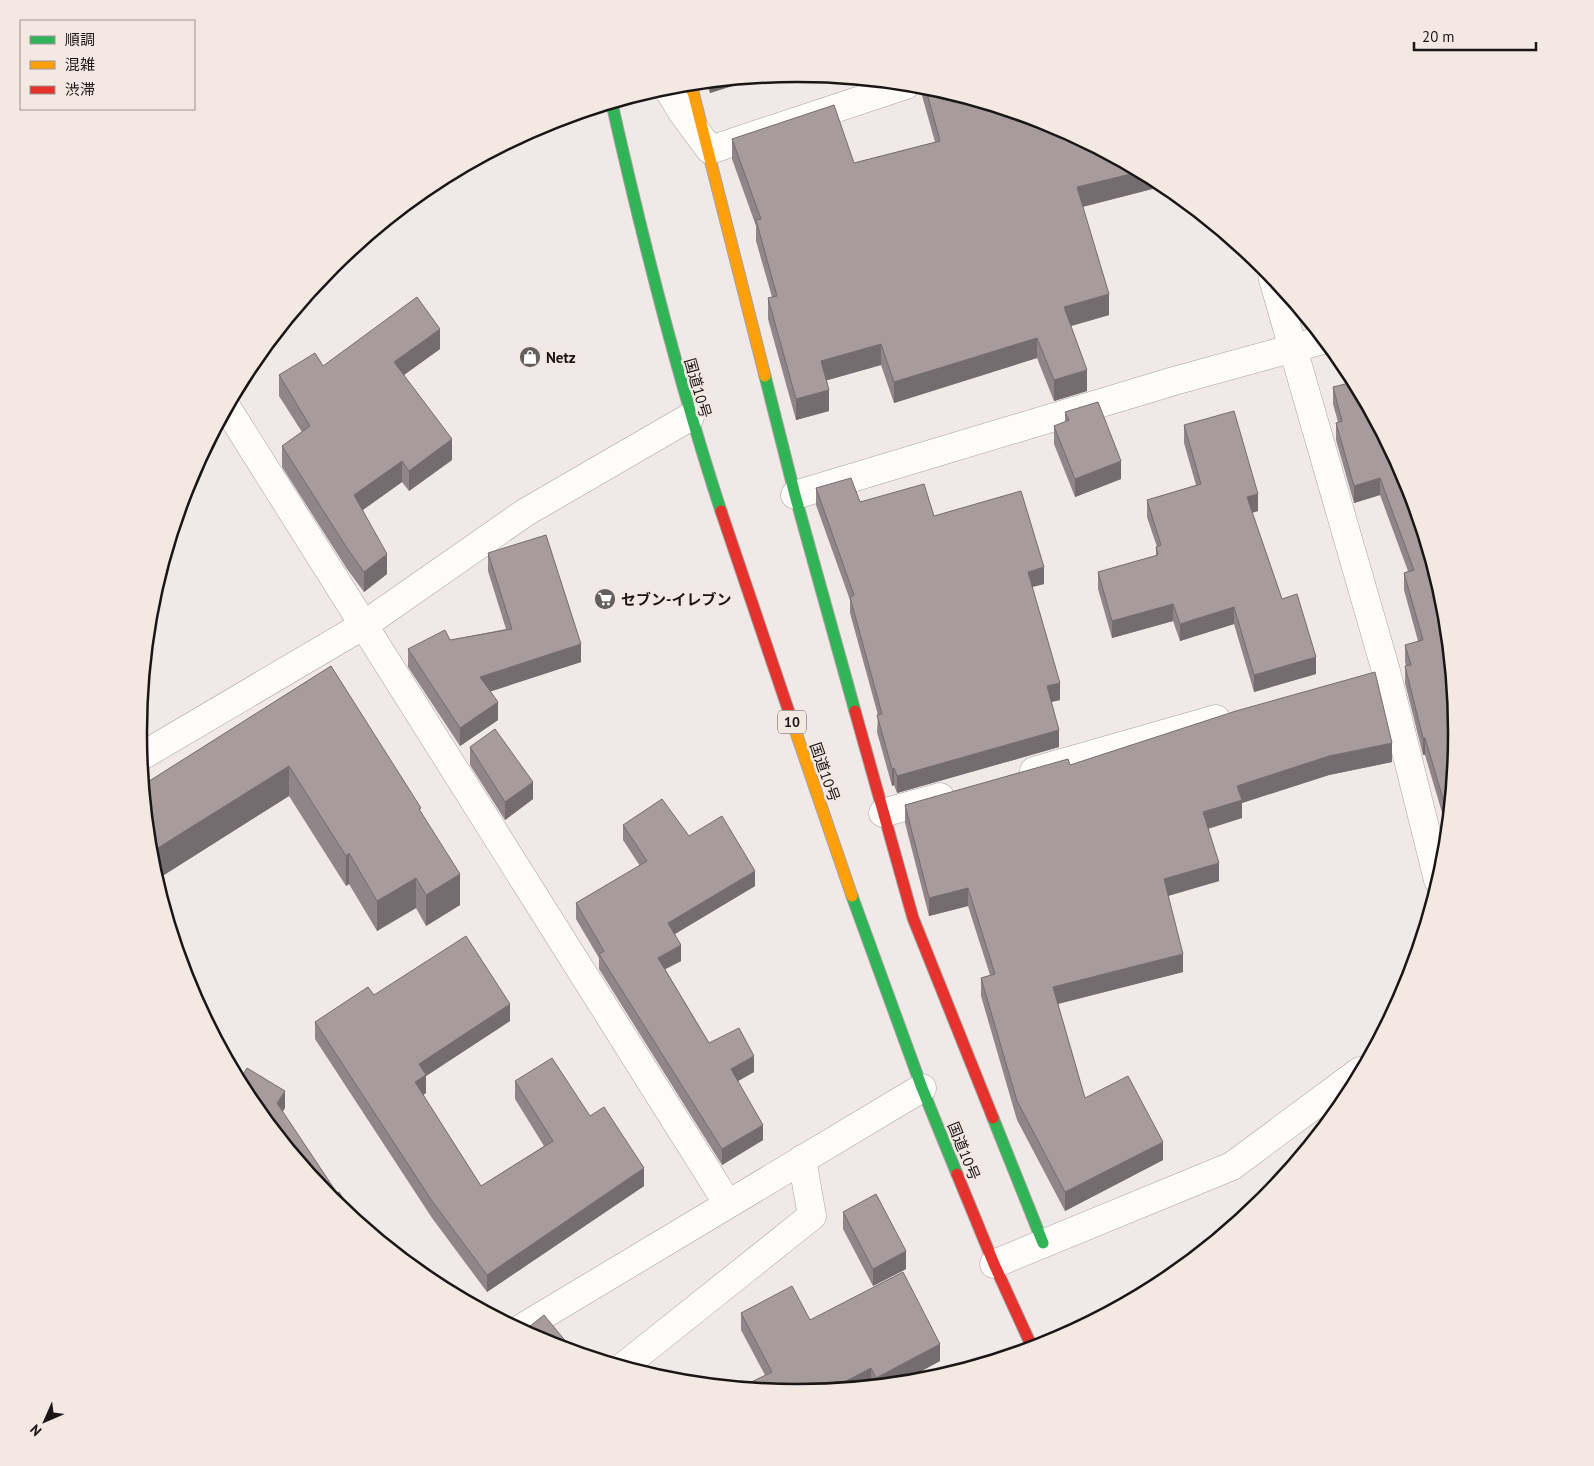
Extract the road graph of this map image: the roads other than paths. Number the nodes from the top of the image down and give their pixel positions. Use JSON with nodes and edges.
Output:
{"nodes":[{"id":1,"x":890,"y":89,"type":"edge"},
{"id":2,"x":693,"y":91,"type":"edge"},
{"id":3,"x":672,"y":95,"type":"edge"},
{"id":4,"x":613,"y":110,"type":"edge"},
{"id":5,"x":710,"y":150,"type":"junction"},
{"id":6,"x":1277,"y":294,"type":"edge"},
{"id":7,"x":1316,"y":341,"type":"edge"},
{"id":8,"x":1291,"y":347,"type":"junction"},
{"id":9,"x":231,"y":414,"type":"edge"},
{"id":10,"x":690,"y":416,"type":"junction"},
{"id":11,"x":795,"y":495,"type":"junction"},
{"id":12,"x":364,"y":625,"type":"junction"},
{"id":13,"x":1386,"y":671,"type":"junction"},
{"id":14,"x":1358,"y":679,"type":"edge"},
{"id":15,"x":1244,"y":712,"type":"edge"},
{"id":16,"x":147,"y":753,"type":"edge"},
{"id":17,"x":1006,"y":778,"type":"edge"},
{"id":18,"x":968,"y":789,"type":"edge"},
{"id":19,"x":883,"y":813,"type":"junction"},
{"id":20,"x":1434,"y":864,"type":"edge"},
{"id":21,"x":1345,"y":1082,"type":"edge"},
{"id":22,"x":922,"y":1088,"type":"junction"},
{"id":23,"x":802,"y":1159,"type":"junction"},
{"id":24,"x":728,"y":1204,"type":"junction"},
{"id":25,"x":1043,"y":1243,"type":"junction"},
{"id":26,"x":994,"y":1264,"type":"junction"},
{"id":27,"x":527,"y":1325,"type":"edge"},
{"id":28,"x":1029,"y":1341,"type":"edge"},
{"id":29,"x":630,"y":1361,"type":"edge"}],
"edges":[{"from":1,"to":5,"type":"street"},
{"from":2,"to":5,"type":"main road"},
{"from":3,"to":5,"type":"street"},
{"from":4,"to":10,"type":"main road","name":"国道10号","number":"10"},
{"from":5,"to":11,"type":"main road"},
{"from":6,"to":8,"type":"street"},
{"from":7,"to":8,"type":"street"},
{"from":8,"to":11,"type":"street"},
{"from":8,"to":13,"type":"street"},
{"from":9,"to":12,"type":"street"},
{"from":10,"to":12,"type":"street"},
{"from":10,"to":22,"type":"main road","name":"国道10号","number":"10"},
{"from":11,"to":19,"type":"main road"},
{"from":12,"to":16,"type":"street"},
{"from":12,"to":24,"type":"street"},
{"from":13,"to":14,"type":"street"},
{"from":13,"to":20,"type":"street"},
{"from":15,"to":17,"type":"street"},
{"from":18,"to":19,"type":"street"},
{"from":19,"to":25,"type":"main road"},
{"from":21,"to":25,"type":"street"},
{"from":22,"to":23,"type":"street"},
{"from":22,"to":26,"type":"main road","name":"国道10号","number":"10"},
{"from":23,"to":24,"type":"street"},
{"from":23,"to":29,"type":"street"},
{"from":24,"to":27,"type":"street"},
{"from":25,"to":26,"type":"street"},
{"from":26,"to":28,"type":"main road","name":"国道10号","number":"10"}]}
